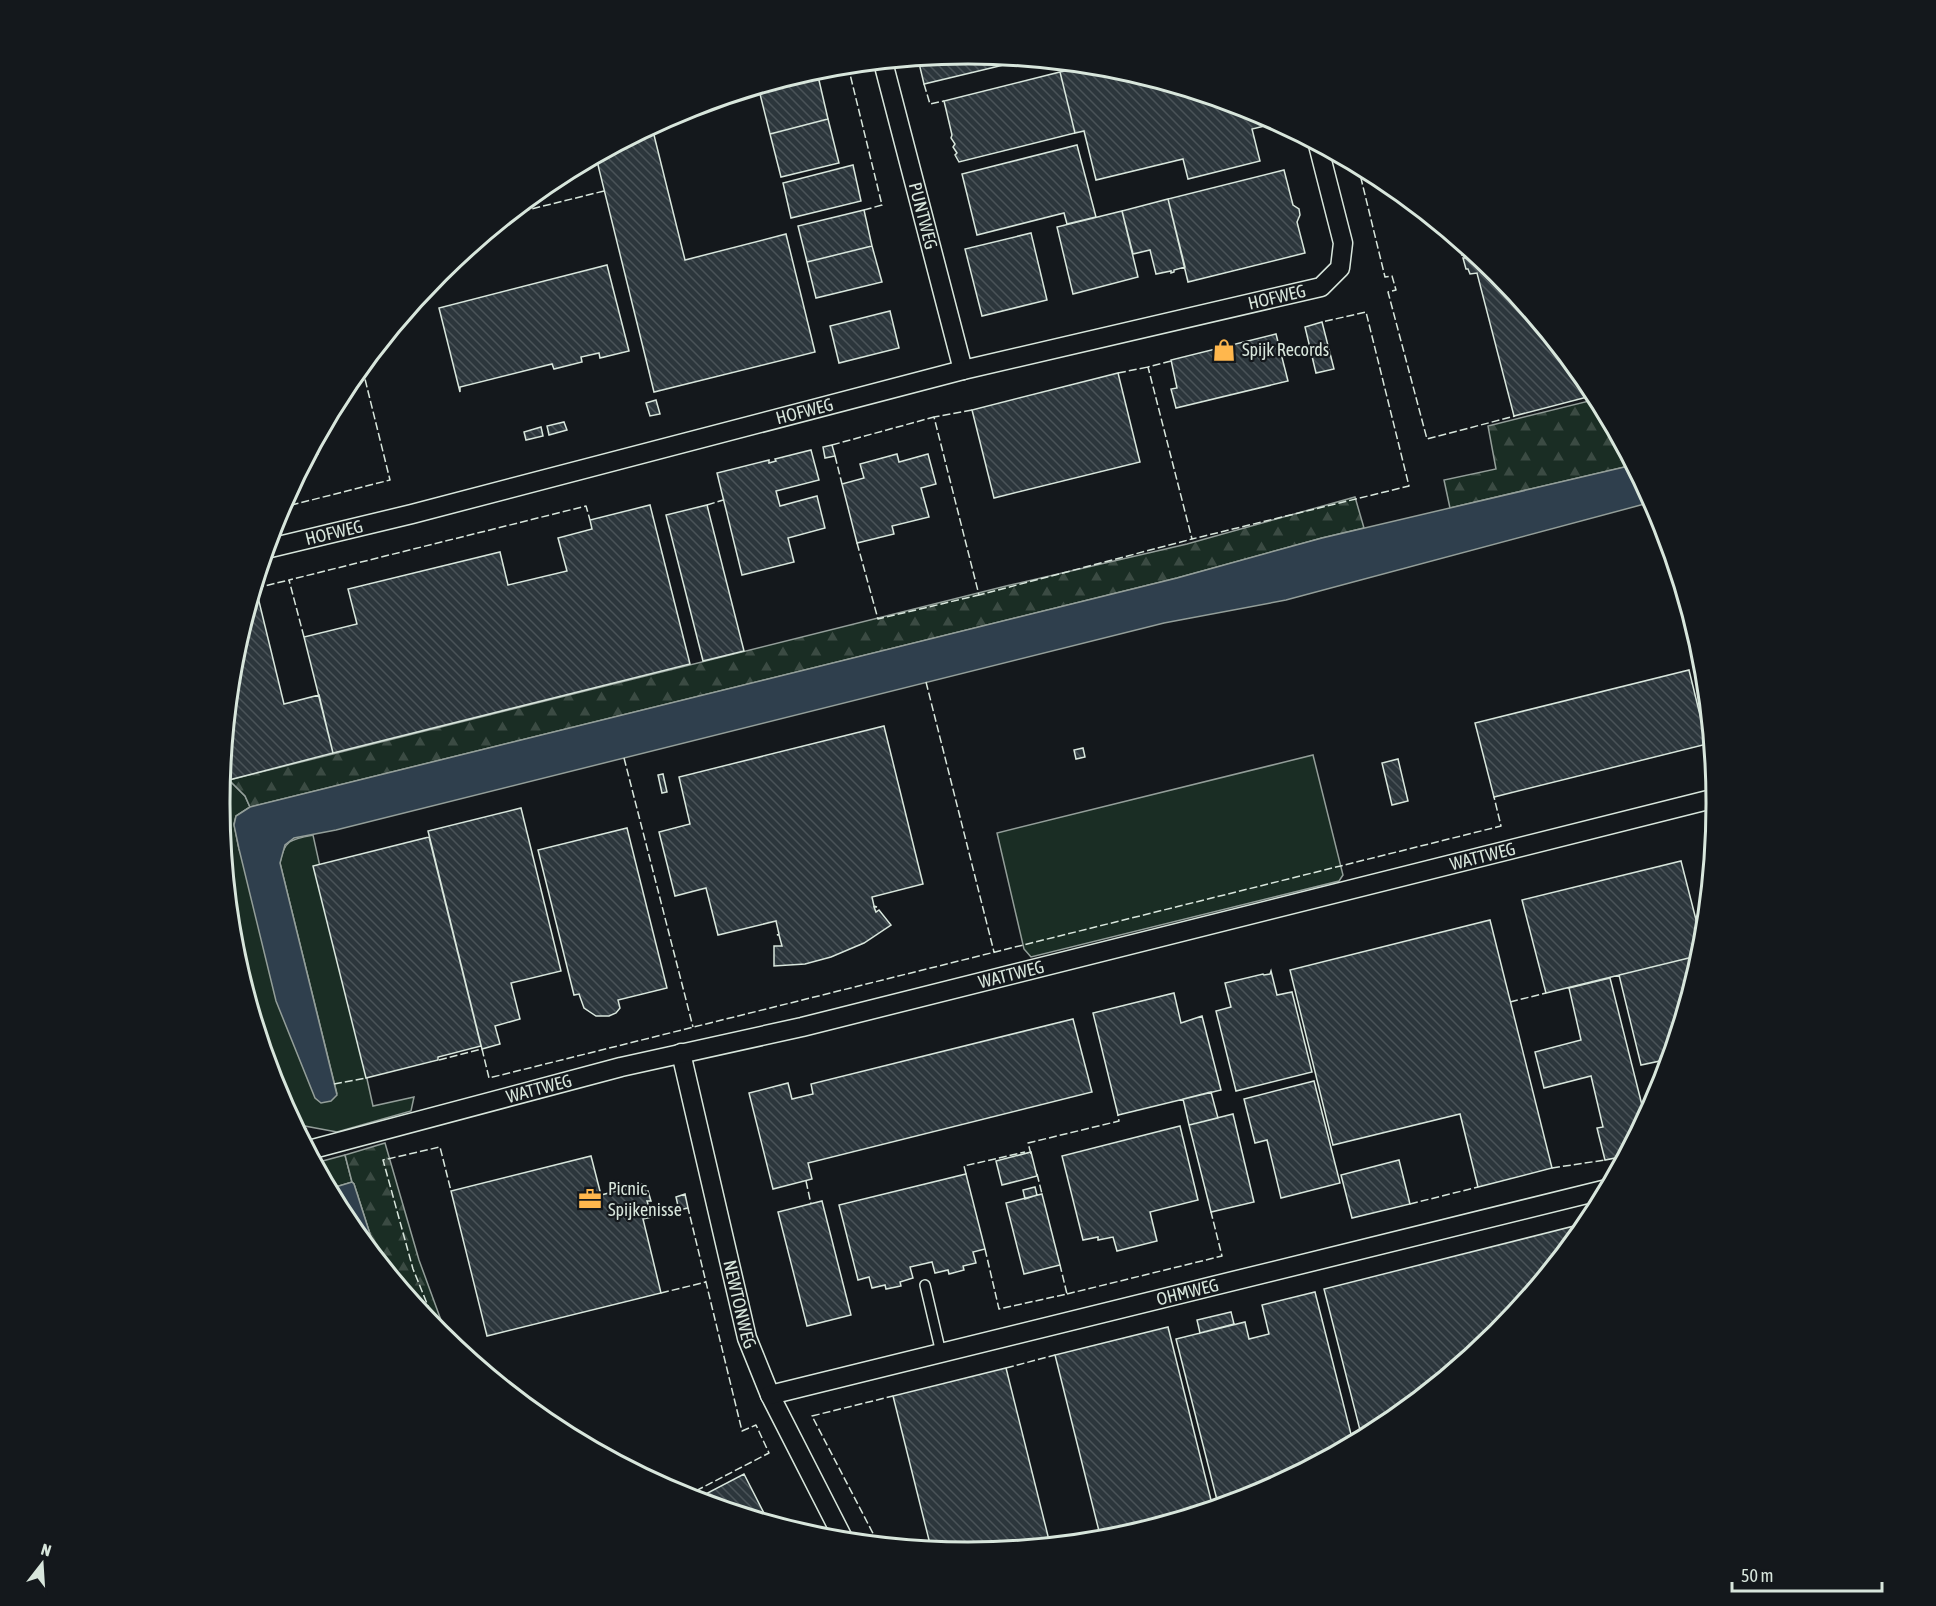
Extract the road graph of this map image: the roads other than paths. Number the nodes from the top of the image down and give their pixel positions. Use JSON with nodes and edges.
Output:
{"nodes":[{"id":1,"x":884,"y":70,"type":"edge"},
{"id":2,"x":1320,"y":154,"type":"edge"},
{"id":3,"x":963,"y":370,"type":"junction"},
{"id":4,"x":276,"y":547,"type":"edge"},
{"id":5,"x":1706,"y":801,"type":"edge"},
{"id":6,"x":681,"y":1053,"type":"junction"},
{"id":7,"x":316,"y":1148,"type":"edge"},
{"id":8,"x":1595,"y":1192,"type":"edge"},
{"id":9,"x":925,"y":1285,"type":"dead end"},
{"id":10,"x":941,"y":1353,"type":"junction"},
{"id":11,"x":770,"y":1395,"type":"junction"},
{"id":12,"x":839,"y":1529,"type":"edge"}],
"edges":[{"from":1,"to":3,"type":"street","name":"PUNTWEG"},
{"from":2,"to":3,"type":"street","name":"HOFWEG"},
{"from":3,"to":4,"type":"street","name":"HOFWEG"},
{"from":5,"to":6,"type":"street","name":"WATTWEG"},
{"from":6,"to":7,"type":"street","name":"WATTWEG"},
{"from":6,"to":11,"type":"street","name":"NEWTONWEG"},
{"from":8,"to":10,"type":"street","name":"OHMWEG"},
{"from":9,"to":10,"type":"lane"},
{"from":10,"to":11,"type":"street","name":"OHMWEG"},
{"from":11,"to":12,"type":"street","name":"NEWTONWEG"}]}
